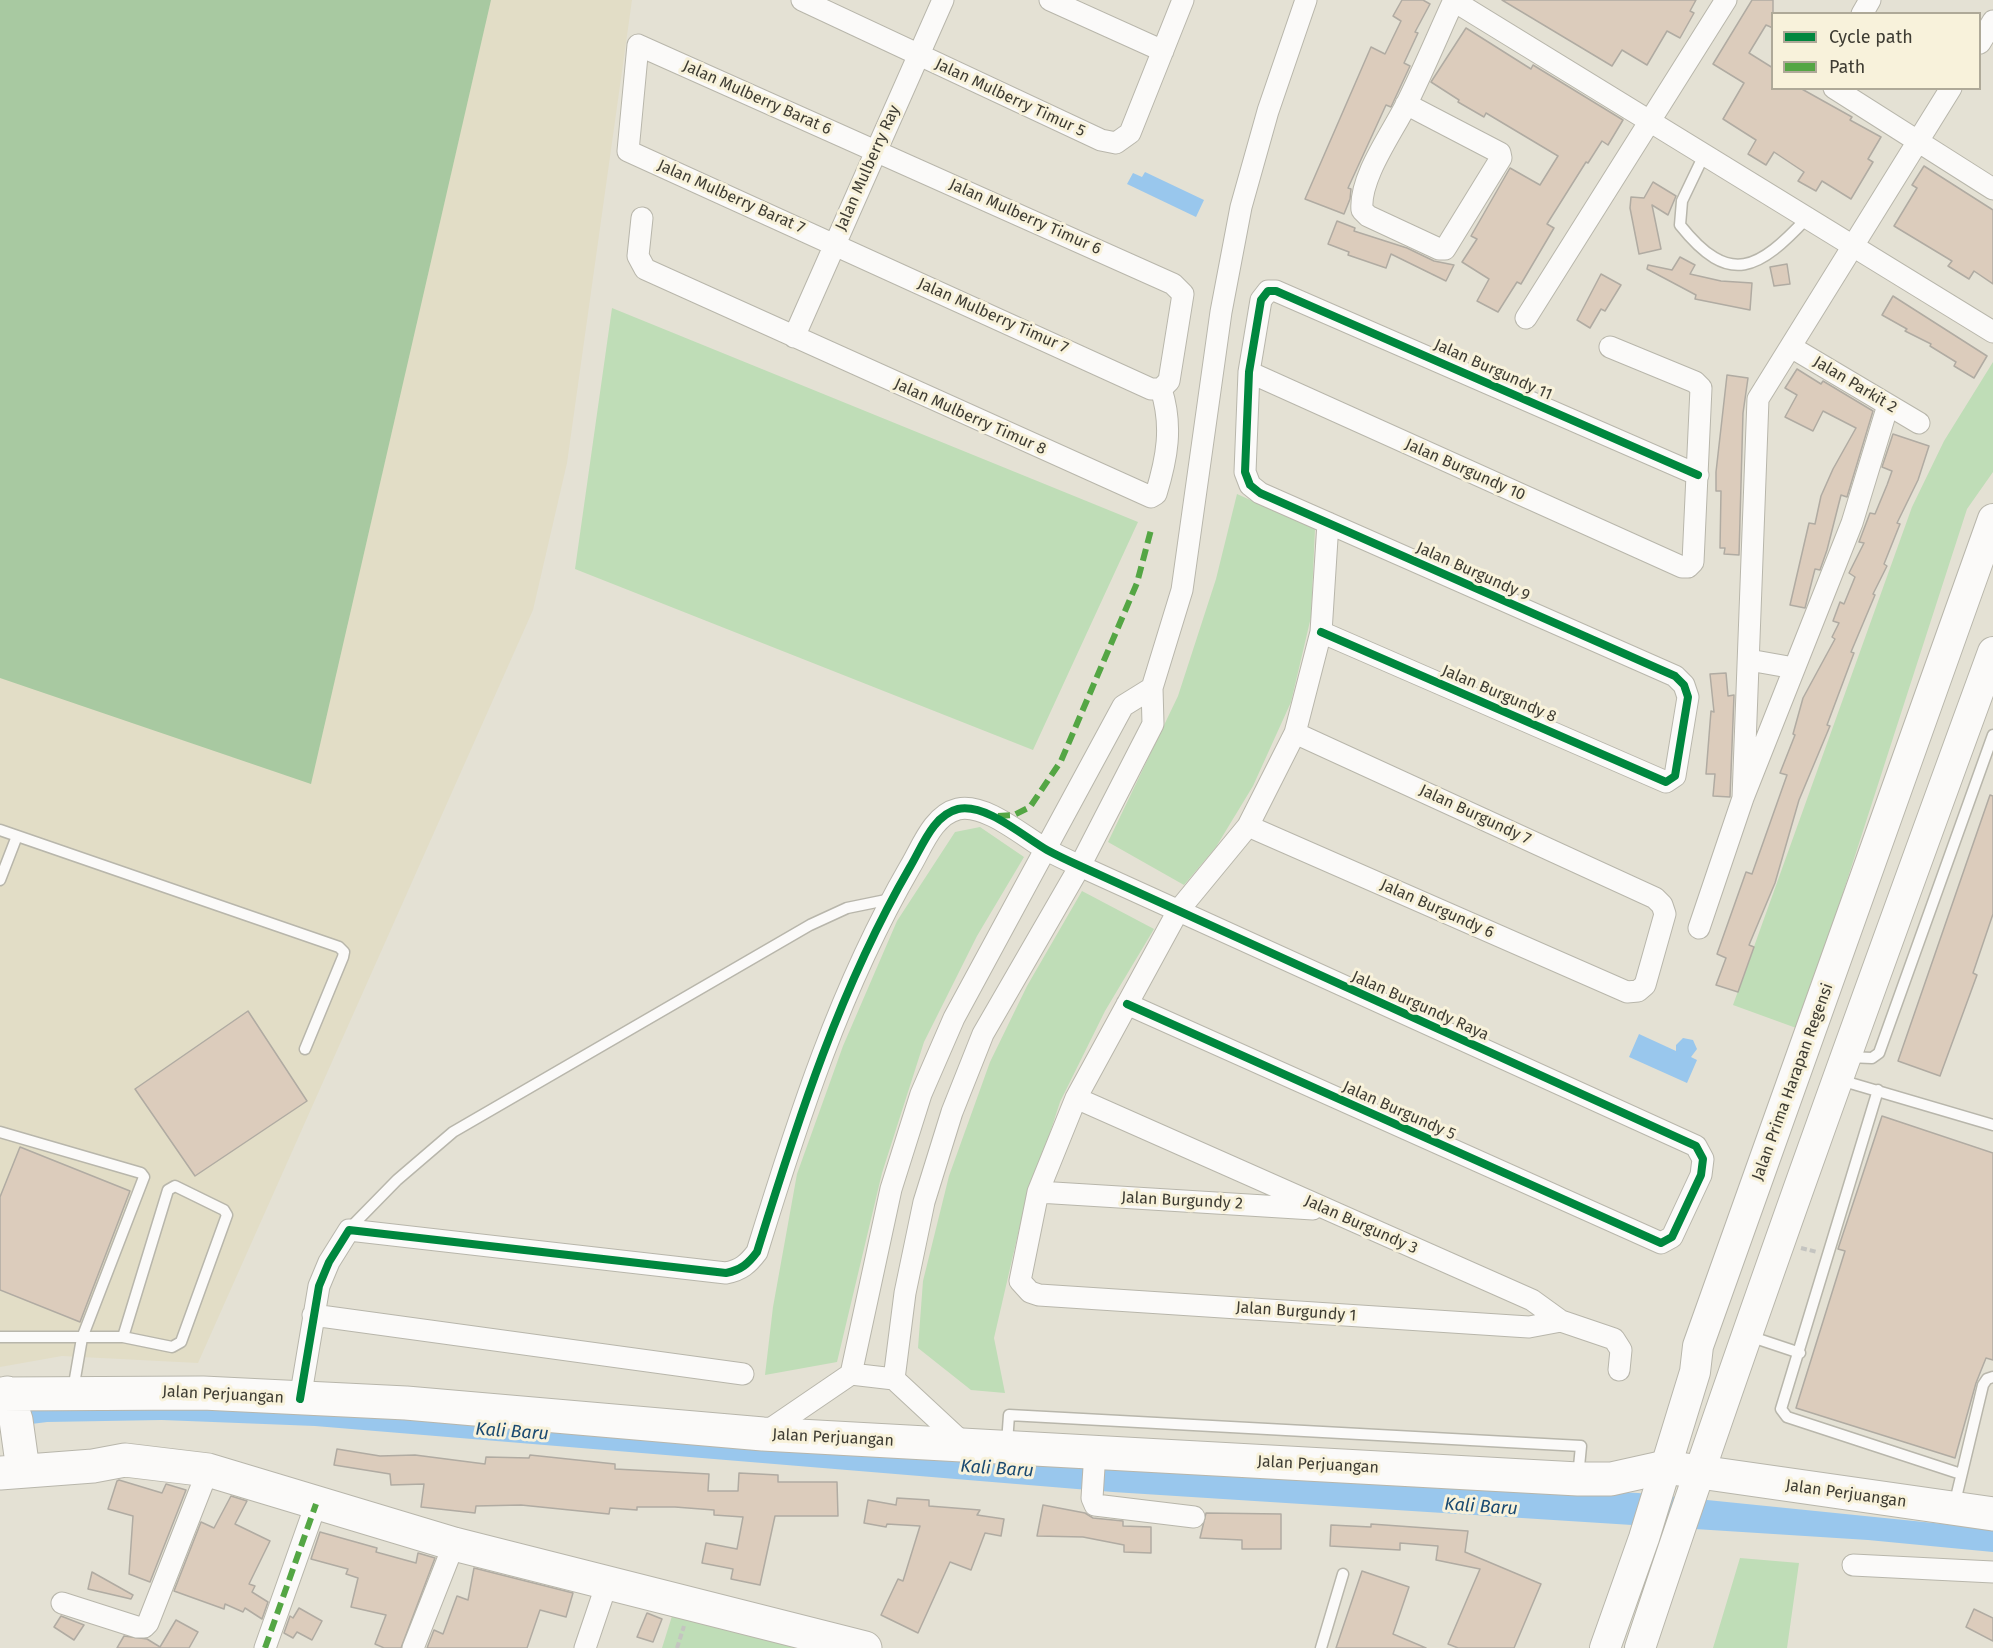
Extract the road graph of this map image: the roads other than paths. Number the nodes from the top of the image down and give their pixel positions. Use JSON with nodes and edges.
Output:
{"nodes":[{"id":1,"x":802,"y":0,"type":"edge"},
{"id":2,"x":943,"y":0,"type":"edge"},
{"id":3,"x":1050,"y":0,"type":"edge"},
{"id":4,"x":1183,"y":0,"type":"edge"},
{"id":5,"x":1306,"y":0,"type":"edge"},
{"id":6,"x":1726,"y":0,"type":"edge"},
{"id":7,"x":1454,"y":1,"type":"edge"},
{"id":8,"x":1993,"y":21,"type":"edge"},
{"id":9,"x":1981,"y":41,"type":"edge"},
{"id":10,"x":638,"y":45,"type":"joint"},
{"id":11,"x":1163,"y":51,"type":"junction"},
{"id":12,"x":919,"y":55,"type":"junction"},
{"id":13,"x":1837,"y":90,"type":"edge"},
{"id":14,"x":1950,"y":90,"type":"edge"},
{"id":15,"x":1406,"y":104,"type":"junction"},
{"id":16,"x":1650,"y":121,"type":"junction"},
{"id":17,"x":1918,"y":141,"type":"junction"},
{"id":18,"x":876,"y":150,"type":"junction"},
{"id":19,"x":1704,"y":154,"type":"junction"},
{"id":20,"x":1993,"y":189,"type":"edge"},
{"id":21,"x":642,"y":218,"type":"dead end"},
{"id":22,"x":1807,"y":218,"type":"junction"},
{"id":23,"x":834,"y":244,"type":"junction"},
{"id":24,"x":1853,"y":246,"type":"junction"},
{"id":25,"x":1526,"y":318,"type":"dead end"},
{"id":26,"x":1993,"y":332,"type":"edge"},
{"id":27,"x":794,"y":337,"type":"junction"},
{"id":28,"x":1610,"y":347,"type":"dead end"},
{"id":29,"x":1791,"y":347,"type":"junction"},
{"id":30,"x":1249,"y":372,"type":"junction"},
{"id":31,"x":1156,"y":389,"type":"junction"},
{"id":32,"x":1888,"y":405,"type":"junction"},
{"id":33,"x":1919,"y":423,"type":"dead end"},
{"id":34,"x":1698,"y":475,"type":"junction"},
{"id":35,"x":1993,"y":519,"type":"edge"},
{"id":36,"x":1328,"y":523,"type":"junction"},
{"id":37,"x":1321,"y":632,"type":"junction"},
{"id":38,"x":1993,"y":652,"type":"edge"},
{"id":39,"x":1749,"y":660,"type":"junction"},
{"id":40,"x":1794,"y":668,"type":"junction"},
{"id":41,"x":1152,"y":688,"type":"junction"},
{"id":42,"x":1295,"y":733,"type":"junction"},
{"id":43,"x":1993,"y":735,"type":"edge"},
{"id":44,"x":1972,"y":750,"type":"junction"},
{"id":45,"x":1666,"y":782,"type":"joint"},
{"id":46,"x":1743,"y":798,"type":"junction"},
{"id":47,"x":1248,"y":826,"type":"junction"},
{"id":48,"x":0,"y":830,"type":"edge"},
{"id":49,"x":17,"y":836,"type":"junction"},
{"id":50,"x":1046,"y":849,"type":"junction"},
{"id":51,"x":1080,"y":866,"type":"junction"},
{"id":52,"x":0,"y":880,"type":"edge"},
{"id":53,"x":891,"y":900,"type":"junction"},
{"id":54,"x":1178,"y":911,"type":"junction"},
{"id":55,"x":1699,"y":928,"type":"dead end"},
{"id":56,"x":1627,"y":992,"type":"joint"},
{"id":57,"x":1826,"y":993,"type":"junction"},
{"id":58,"x":1126,"y":1004,"type":"junction"},
{"id":59,"x":1863,"y":1008,"type":"junction"},
{"id":60,"x":305,"y":1048,"type":"dead end"},
{"id":61,"x":1841,"y":1068,"type":"junction"},
{"id":62,"x":1878,"y":1090,"type":"junction"},
{"id":63,"x":1076,"y":1098,"type":"junction"},
{"id":64,"x":1993,"y":1125,"type":"edge"},
{"id":65,"x":0,"y":1133,"type":"edge"},
{"id":66,"x":1753,"y":1191,"type":"junction"},
{"id":67,"x":1038,"y":1192,"type":"junction"},
{"id":68,"x":1792,"y":1207,"type":"junction"},
{"id":69,"x":1326,"y":1210,"type":"junction"},
{"id":70,"x":349,"y":1230,"type":"junction"},
{"id":71,"x":1661,"y":1243,"type":"joint"},
{"id":72,"x":313,"y":1315,"type":"junction"},
{"id":73,"x":1561,"y":1321,"type":"junction"},
{"id":74,"x":0,"y":1337,"type":"edge"},
{"id":75,"x":123,"y":1337,"type":"junction"},
{"id":76,"x":82,"y":1338,"type":"junction"},
{"id":77,"x":1744,"y":1344,"type":"junction"},
{"id":78,"x":1800,"y":1353,"type":"junction"},
{"id":79,"x":1697,"y":1359,"type":"junction"},
{"id":80,"x":1619,"y":1370,"type":"dead end"},
{"id":81,"x":743,"y":1374,"type":"dead end"},
{"id":82,"x":852,"y":1374,"type":"junction"},
{"id":83,"x":1993,"y":1377,"type":"edge"},
{"id":84,"x":894,"y":1379,"type":"junction"},
{"id":85,"x":1730,"y":1383,"type":"junction"},
{"id":86,"x":73,"y":1391,"type":"junction"},
{"id":87,"x":5,"y":1395,"type":"edge"},
{"id":88,"x":300,"y":1399,"type":"junction"},
{"id":89,"x":763,"y":1434,"type":"junction"},
{"id":90,"x":964,"y":1444,"type":"junction"},
{"id":91,"x":1007,"y":1446,"type":"junction"},
{"id":92,"x":1094,"y":1457,"type":"junction"},
{"id":93,"x":13,"y":1461,"type":"edge"},
{"id":94,"x":208,"y":1470,"type":"junction"},
{"id":95,"x":1961,"y":1474,"type":"junction"},
{"id":96,"x":1578,"y":1479,"type":"junction"},
{"id":97,"x":1662,"y":1479,"type":"junction"},
{"id":98,"x":1695,"y":1484,"type":"junction"},
{"id":99,"x":316,"y":1504,"type":"junction"},
{"id":100,"x":1954,"y":1509,"type":"junction"},
{"id":101,"x":1993,"y":1514,"type":"edge"},
{"id":102,"x":1194,"y":1517,"type":"dead end"},
{"id":103,"x":454,"y":1544,"type":"junction"},
{"id":104,"x":1853,"y":1565,"type":"dead end"},
{"id":105,"x":1993,"y":1572,"type":"edge"},
{"id":106,"x":1343,"y":1574,"type":"dead end"},
{"id":107,"x":607,"y":1583,"type":"junction"},
{"id":108,"x":62,"y":1603,"type":"dead end"},
{"id":109,"x":265,"y":1648,"type":"edge"},
{"id":110,"x":413,"y":1648,"type":"edge"},
{"id":111,"x":585,"y":1648,"type":"edge"},
{"id":112,"x":865,"y":1648,"type":"edge"},
{"id":113,"x":1321,"y":1648,"type":"edge"},
{"id":114,"x":1605,"y":1648,"type":"edge"},
{"id":115,"x":1640,"y":1648,"type":"edge"}],
"edges":[{"from":1,"to":12,"type":"street","name":"Jalan Mulberry Timur 5"},
{"from":2,"to":12,"type":"street","name":"Jalan Mulberry Ray"},
{"from":3,"to":11,"type":"street"},
{"from":4,"to":11,"type":"street"},
{"from":5,"to":41,"type":"street"},
{"from":6,"to":16,"type":"street"},
{"from":7,"to":15,"type":"street"},
{"from":7,"to":16,"type":"street"},
{"from":8,"to":9,"type":"street"},
{"from":10,"to":18,"type":"street","name":"Jalan Mulberry Barat 6"},
{"from":10,"to":23,"type":"street","name":"Jalan Mulberry Barat 7"},
{"from":11,"to":12,"type":"street","name":"Jalan Mulberry Timur 5"},
{"from":12,"to":18,"type":"street","name":"Jalan Mulberry Ray"},
{"from":13,"to":17,"type":"street"},
{"from":14,"to":17,"type":"street"},
{"from":15,"to":15,"type":"street"},
{"from":16,"to":19,"type":"street"},
{"from":16,"to":25,"type":"street"},
{"from":17,"to":20,"type":"street"},
{"from":17,"to":24,"type":"street"},
{"from":18,"to":23,"type":"street","name":"Jalan Mulberry Ray"},
{"from":18,"to":31,"type":"street","name":"Jalan Mulberry Timur 6"},
{"from":19,"to":22,"type":"street"},
{"from":19,"to":22,"type":"lane"},
{"from":21,"to":27,"type":"street","name":"Jalan Mulberry Timur 8"},
{"from":22,"to":24,"type":"street"},
{"from":23,"to":27,"type":"street","name":"Jalan Mulberry Ray"},
{"from":23,"to":31,"type":"street","name":"Jalan Mulberry Timur 7"},
{"from":24,"to":26,"type":"street"},
{"from":24,"to":29,"type":"street"},
{"from":27,"to":31,"type":"street","name":"Jalan Mulberry Timur 8"},
{"from":28,"to":34,"type":"street"},
{"from":29,"to":32,"type":"street","name":"Jalan Parkit 2"},
{"from":29,"to":39,"type":"street"},
{"from":30,"to":34,"type":"street","name":"Jalan Burgundy 11"},
{"from":30,"to":34,"type":"street","name":"Jalan Burgundy 10"},
{"from":30,"to":36,"type":"street","name":"Jalan Burgundy 9"},
{"from":32,"to":33,"type":"street","name":"Jalan Parkit 2"},
{"from":32,"to":40,"type":"street"},
{"from":35,"to":57,"type":"street","name":"Jalan Prima Harapan Regensi"},
{"from":36,"to":37,"type":"street"},
{"from":36,"to":45,"type":"street","name":"Jalan Burgundy 9"},
{"from":37,"to":42,"type":"street"},
{"from":37,"to":45,"type":"street","name":"Jalan Burgundy 8"},
{"from":38,"to":44,"type":"street"},
{"from":39,"to":40,"type":"street"},
{"from":39,"to":46,"type":"street"},
{"from":40,"to":46,"type":"street"},
{"from":41,"to":50,"type":"street"},
{"from":41,"to":51,"type":"street"},
{"from":42,"to":47,"type":"street"},
{"from":42,"to":56,"type":"street","name":"Jalan Burgundy 7"},
{"from":43,"to":44,"type":"lane"},
{"from":44,"to":59,"type":"street"},
{"from":44,"to":61,"type":"lane"},
{"from":46,"to":55,"type":"street"},
{"from":47,"to":54,"type":"street"},
{"from":47,"to":56,"type":"street","name":"Jalan Burgundy 6"},
{"from":48,"to":49,"type":"lane"},
{"from":49,"to":52,"type":"lane"},
{"from":49,"to":60,"type":"lane"},
{"from":50,"to":51,"type":"street","name":"Jalan Burgundy Raya"},
{"from":50,"to":53,"type":"street","name":"Jalan Burgundy Raya"},
{"from":50,"to":82,"type":"street"},
{"from":51,"to":54,"type":"street","name":"Jalan Burgundy Raya"},
{"from":51,"to":84,"type":"street"},
{"from":53,"to":70,"type":"lane"},
{"from":53,"to":70,"type":"street","name":"Jalan Burgundy Raya"},
{"from":54,"to":58,"type":"street"},
{"from":54,"to":71,"type":"street","name":"Jalan Burgundy Raya"},
{"from":57,"to":59,"type":"street"},
{"from":57,"to":66,"type":"street","name":"Jalan Prima Harapan Regensi"},
{"from":58,"to":63,"type":"street"},
{"from":58,"to":71,"type":"street","name":"Jalan Burgundy 5"},
{"from":59,"to":61,"type":"street"},
{"from":61,"to":62,"type":"lane"},
{"from":61,"to":68,"type":"street"},
{"from":62,"to":64,"type":"lane"},
{"from":62,"to":78,"type":"lane"},
{"from":63,"to":67,"type":"street"},
{"from":63,"to":69,"type":"street","name":"Jalan Burgundy 3"},
{"from":65,"to":76,"type":"lane"},
{"from":66,"to":68,"type":"street"},
{"from":66,"to":79,"type":"street","name":"Jalan Prima Harapan Regensi"},
{"from":67,"to":69,"type":"street","name":"Jalan Burgundy 2"},
{"from":67,"to":73,"type":"street","name":"Jalan Burgundy 1"},
{"from":68,"to":77,"type":"street"},
{"from":69,"to":73,"type":"street","name":"Jalan Burgundy 3"},
{"from":70,"to":72,"type":"street"},
{"from":72,"to":81,"type":"street"},
{"from":72,"to":88,"type":"street"},
{"from":73,"to":80,"type":"street","name":"Jalan Burgundy 3"},
{"from":74,"to":76,"type":"lane"},
{"from":75,"to":75,"type":"lane"},
{"from":75,"to":76,"type":"lane"},
{"from":76,"to":86,"type":"lane"},
{"from":77,"to":78,"type":"lane"},
{"from":77,"to":79,"type":"street"},
{"from":77,"to":85,"type":"street"},
{"from":78,"to":95,"type":"lane"},
{"from":79,"to":85,"type":"street"},
{"from":79,"to":97,"type":"street","name":"Jalan Prima Harapan Regensi"},
{"from":82,"to":84,"type":"street"},
{"from":82,"to":89,"type":"street"},
{"from":83,"to":95,"type":"lane"},
{"from":84,"to":90,"type":"street"},
{"from":85,"to":98,"type":"street"},
{"from":86,"to":87,"type":"main road","name":"Jalan Perjuangan"},
{"from":86,"to":88,"type":"main road","name":"Jalan Perjuangan"},
{"from":87,"to":93,"type":"main road"},
{"from":88,"to":89,"type":"main road","name":"Jalan Perjuangan"},
{"from":89,"to":90,"type":"main road","name":"Jalan Perjuangan"},
{"from":90,"to":91,"type":"main road","name":"Jalan Perjuangan"},
{"from":91,"to":92,"type":"main road","name":"Jalan Perjuangan"},
{"from":91,"to":96,"type":"lane"},
{"from":92,"to":96,"type":"main road","name":"Jalan Perjuangan"},
{"from":92,"to":102,"type":"street"},
{"from":93,"to":94,"type":"main road"},
{"from":94,"to":99,"type":"main road"},
{"from":94,"to":108,"type":"street"},
{"from":95,"to":100,"type":"lane"},
{"from":96,"to":97,"type":"main road","name":"Jalan Perjuangan"},
{"from":97,"to":98,"type":"main road","name":"Jalan Perjuangan"},
{"from":97,"to":114,"type":"street","name":"Jalan Prima Harapan Regensi"},
{"from":98,"to":100,"type":"main road","name":"Jalan Perjuangan"},
{"from":98,"to":115,"type":"street"},
{"from":99,"to":103,"type":"main road"},
{"from":99,"to":109,"type":"street"},
{"from":100,"to":101,"type":"main road","name":"Jalan Perjuangan"},
{"from":103,"to":107,"type":"main road"},
{"from":103,"to":110,"type":"street"},
{"from":104,"to":105,"type":"street"},
{"from":106,"to":113,"type":"lane"},
{"from":107,"to":111,"type":"street"},
{"from":107,"to":112,"type":"main road"}]}
